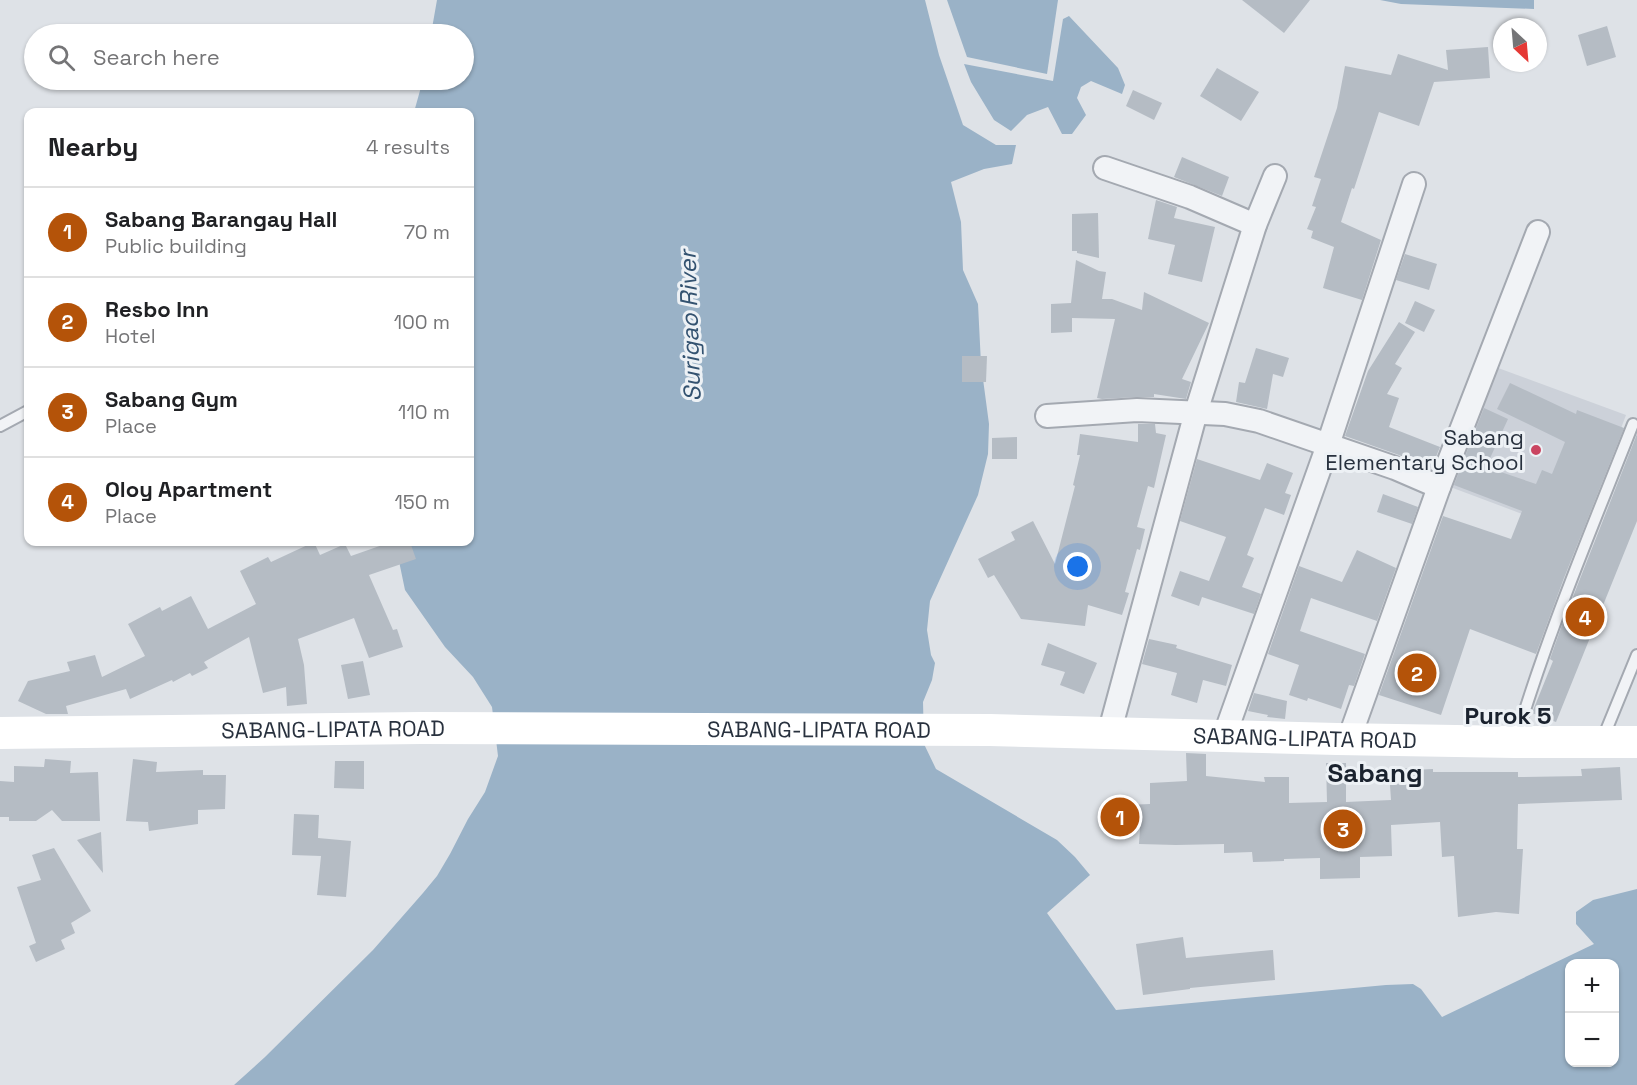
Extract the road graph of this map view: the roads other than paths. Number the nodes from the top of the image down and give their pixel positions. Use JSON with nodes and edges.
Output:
{"nodes":[{"id":1,"x":1105,"y":168,"type":"dead end"},
{"id":2,"x":1275,"y":176,"type":"dead end"},
{"id":3,"x":1414,"y":184,"type":"dead end"},
{"id":4,"x":1255,"y":225,"type":"junction"},
{"id":5,"x":1538,"y":232,"type":"dead end"},
{"id":6,"x":1196,"y":412,"type":"junction"},
{"id":7,"x":24,"y":413,"type":"edge"},
{"id":8,"x":1047,"y":416,"type":"dead end"},
{"id":9,"x":1633,"y":424,"type":"dead end"},
{"id":10,"x":0,"y":426,"type":"edge"},
{"id":11,"x":1328,"y":445,"type":"junction"},
{"id":12,"x":1439,"y":487,"type":"junction"},
{"id":13,"x":1637,"y":655,"type":"edge"},
{"id":14,"x":0,"y":733,"type":"edge"},
{"id":15,"x":1109,"y":734,"type":"junction"},
{"id":16,"x":1224,"y":737,"type":"junction"},
{"id":17,"x":1349,"y":739,"type":"junction"},
{"id":18,"x":1515,"y":742,"type":"junction"},
{"id":19,"x":1602,"y":742,"type":"junction"},
{"id":20,"x":1637,"y":742,"type":"edge"}],
"edges":[{"from":1,"to":4,"type":"street"},
{"from":2,"to":4,"type":"street"},
{"from":3,"to":11,"type":"street"},
{"from":4,"to":6,"type":"street"},
{"from":5,"to":12,"type":"street"},
{"from":6,"to":8,"type":"street"},
{"from":6,"to":11,"type":"street"},
{"from":6,"to":15,"type":"street"},
{"from":7,"to":10,"type":"lane"},
{"from":9,"to":18,"type":"lane"},
{"from":11,"to":12,"type":"street"},
{"from":11,"to":16,"type":"street"},
{"from":12,"to":17,"type":"street"},
{"from":13,"to":19,"type":"lane"},
{"from":14,"to":15,"type":"main road","name":"SABANG-LIPATA ROAD"},
{"from":15,"to":16,"type":"main road","name":"SABANG-LIPATA ROAD"},
{"from":16,"to":17,"type":"main road","name":"SABANG-LIPATA ROAD"},
{"from":17,"to":18,"type":"main road","name":"SABANG-LIPATA ROAD"},
{"from":18,"to":19,"type":"main road","name":"SABANG-LIPATA ROAD"},
{"from":19,"to":20,"type":"main road","name":"SABANG-LIPATA ROAD"}]}
